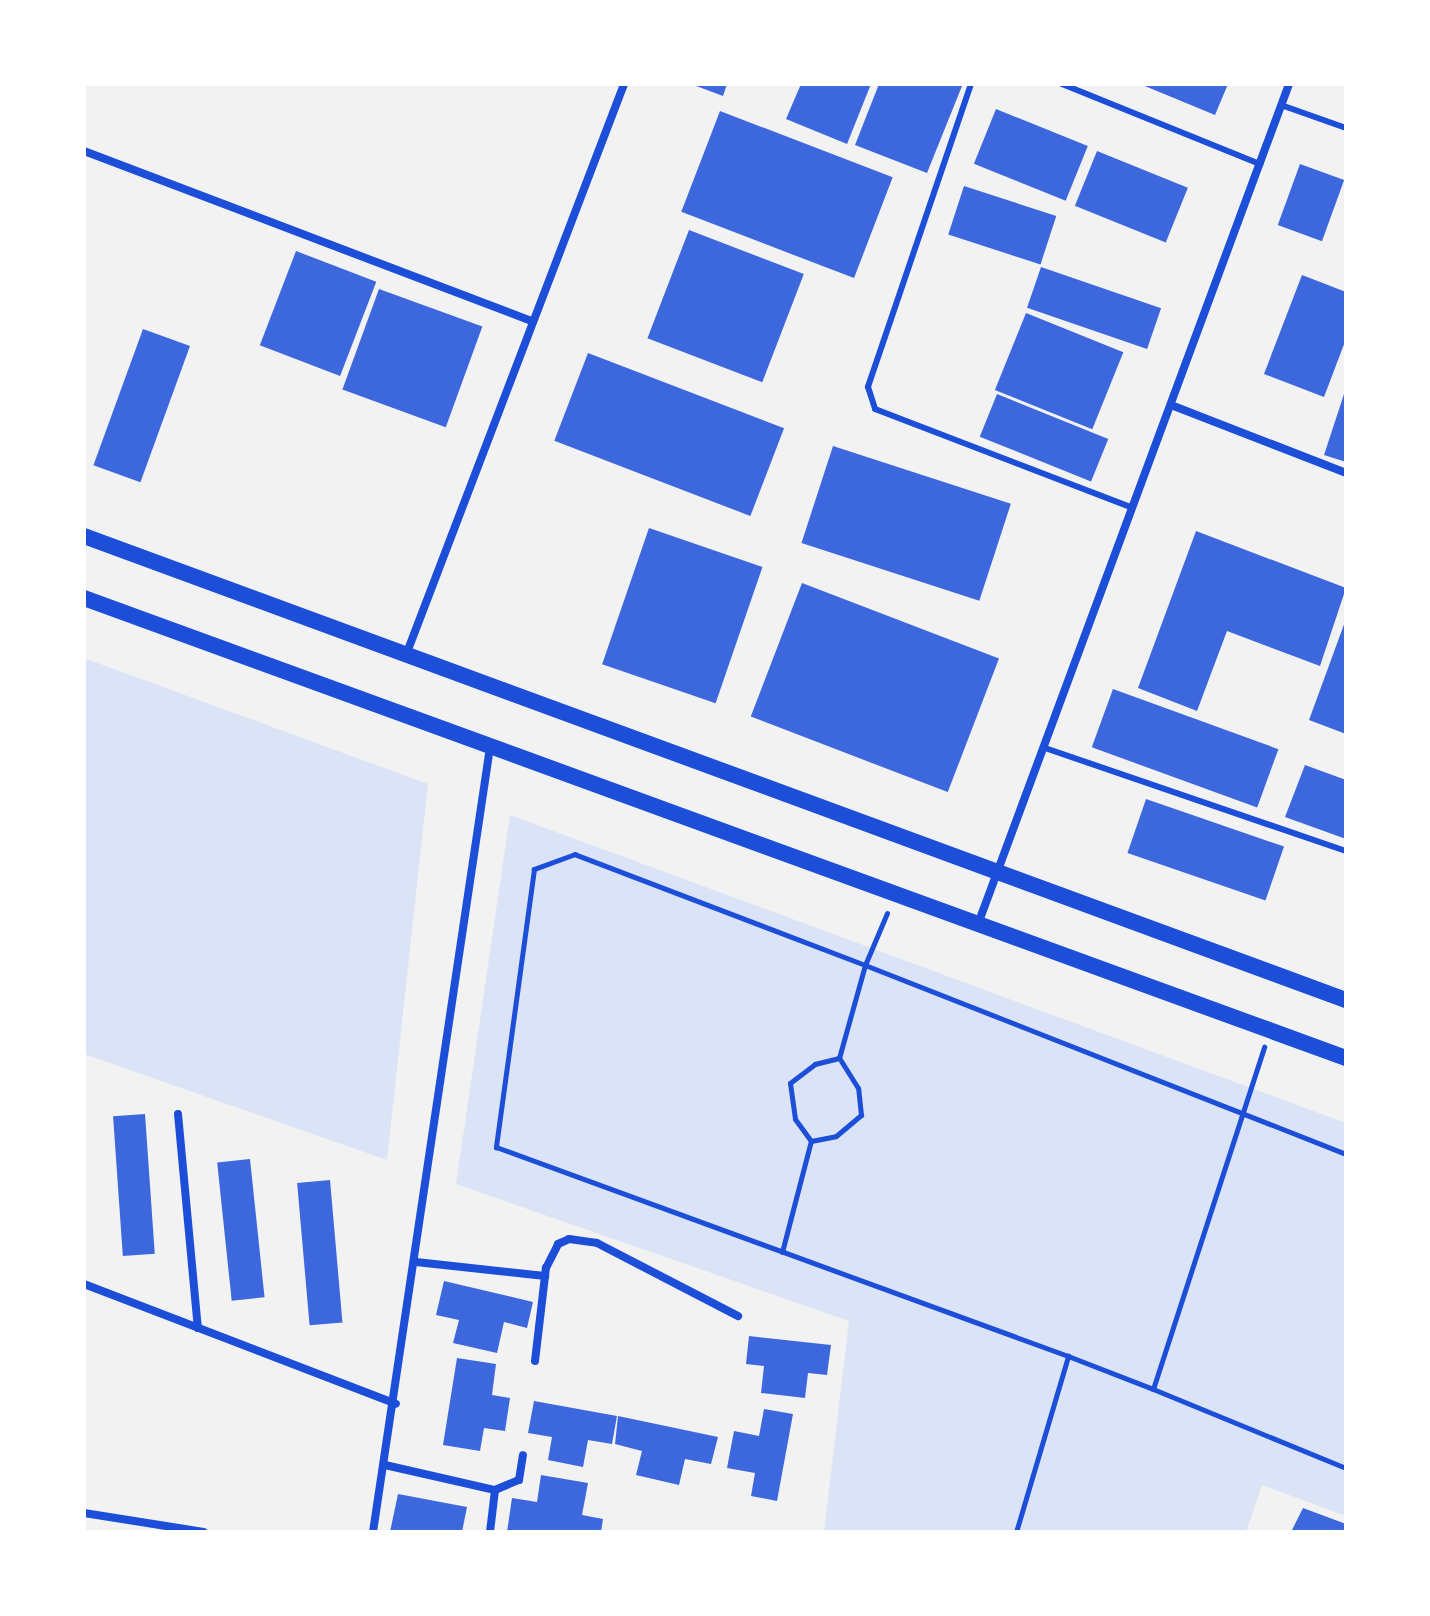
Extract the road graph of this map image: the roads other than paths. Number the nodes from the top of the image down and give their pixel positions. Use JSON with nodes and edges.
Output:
{"nodes":[{"id":1,"x":624,"y":84,"type":"edge"},
{"id":2,"x":971,"y":84,"type":"edge"},
{"id":3,"x":1062,"y":84,"type":"edge"},
{"id":4,"x":1289,"y":84,"type":"edge"},
{"id":5,"x":1281,"y":105,"type":"junction"},
{"id":6,"x":1346,"y":128,"type":"edge"},
{"id":7,"x":84,"y":151,"type":"edge"},
{"id":8,"x":1260,"y":164,"type":"junction"},
{"id":9,"x":533,"y":322,"type":"junction"},
{"id":10,"x":1171,"y":405,"type":"junction"},
{"id":11,"x":1346,"y":473,"type":"edge"},
{"id":12,"x":1133,"y":508,"type":"junction"},
{"id":13,"x":84,"y":536,"type":"edge"},
{"id":14,"x":84,"y":598,"type":"edge"},
{"id":15,"x":406,"y":655,"type":"junction"},
{"id":16,"x":490,"y":747,"type":"junction"},
{"id":17,"x":1045,"y":748,"type":"junction"},
{"id":18,"x":1346,"y":851,"type":"edge"},
{"id":19,"x":999,"y":874,"type":"junction"},
{"id":20,"x":978,"y":925,"type":"junction"},
{"id":21,"x":1346,"y":1000,"type":"edge"},
{"id":22,"x":1346,"y":1058,"type":"edge"},
{"id":23,"x":178,"y":1114,"type":"dead end"},
{"id":24,"x":416,"y":1262,"type":"junction"},
{"id":25,"x":545,"y":1276,"type":"junction"},
{"id":26,"x":84,"y":1284,"type":"edge"},
{"id":27,"x":738,"y":1316,"type":"dead end"},
{"id":28,"x":198,"y":1328,"type":"junction"},
{"id":29,"x":535,"y":1361,"type":"dead end"},
{"id":30,"x":396,"y":1404,"type":"junction"},
{"id":31,"x":523,"y":1455,"type":"dead end"},
{"id":32,"x":385,"y":1465,"type":"junction"},
{"id":33,"x":495,"y":1490,"type":"junction"},
{"id":34,"x":84,"y":1513,"type":"edge"},
{"id":35,"x":152,"y":1528,"type":"edge"},
{"id":36,"x":204,"y":1532,"type":"edge"},
{"id":37,"x":373,"y":1532,"type":"edge"},
{"id":38,"x":490,"y":1532,"type":"edge"}],
"edges":[{"from":1,"to":9,"type":"street"},
{"from":2,"to":12,"type":"lane"},
{"from":3,"to":8,"type":"lane"},
{"from":4,"to":5,"type":"street"},
{"from":5,"to":6,"type":"lane"},
{"from":5,"to":8,"type":"street"},
{"from":7,"to":9,"type":"street"},
{"from":8,"to":10,"type":"street"},
{"from":9,"to":15,"type":"street"},
{"from":10,"to":11,"type":"street"},
{"from":10,"to":12,"type":"street"},
{"from":12,"to":17,"type":"street"},
{"from":13,"to":15,"type":"main road"},
{"from":14,"to":16,"type":"main road"},
{"from":15,"to":19,"type":"main road"},
{"from":16,"to":20,"type":"main road"},
{"from":16,"to":24,"type":"street"},
{"from":17,"to":18,"type":"lane"},
{"from":17,"to":19,"type":"street"},
{"from":19,"to":20,"type":"street"},
{"from":19,"to":21,"type":"main road"},
{"from":20,"to":22,"type":"main road"},
{"from":23,"to":28,"type":"street"},
{"from":24,"to":25,"type":"street"},
{"from":24,"to":30,"type":"street"},
{"from":25,"to":27,"type":"street"},
{"from":25,"to":29,"type":"street"},
{"from":26,"to":28,"type":"street"},
{"from":28,"to":30,"type":"street"},
{"from":30,"to":32,"type":"street"},
{"from":31,"to":33,"type":"street"},
{"from":32,"to":33,"type":"street"},
{"from":32,"to":37,"type":"street"},
{"from":33,"to":38,"type":"street"},
{"from":34,"to":35,"type":"street"},
{"from":35,"to":36,"type":"street"}]}
